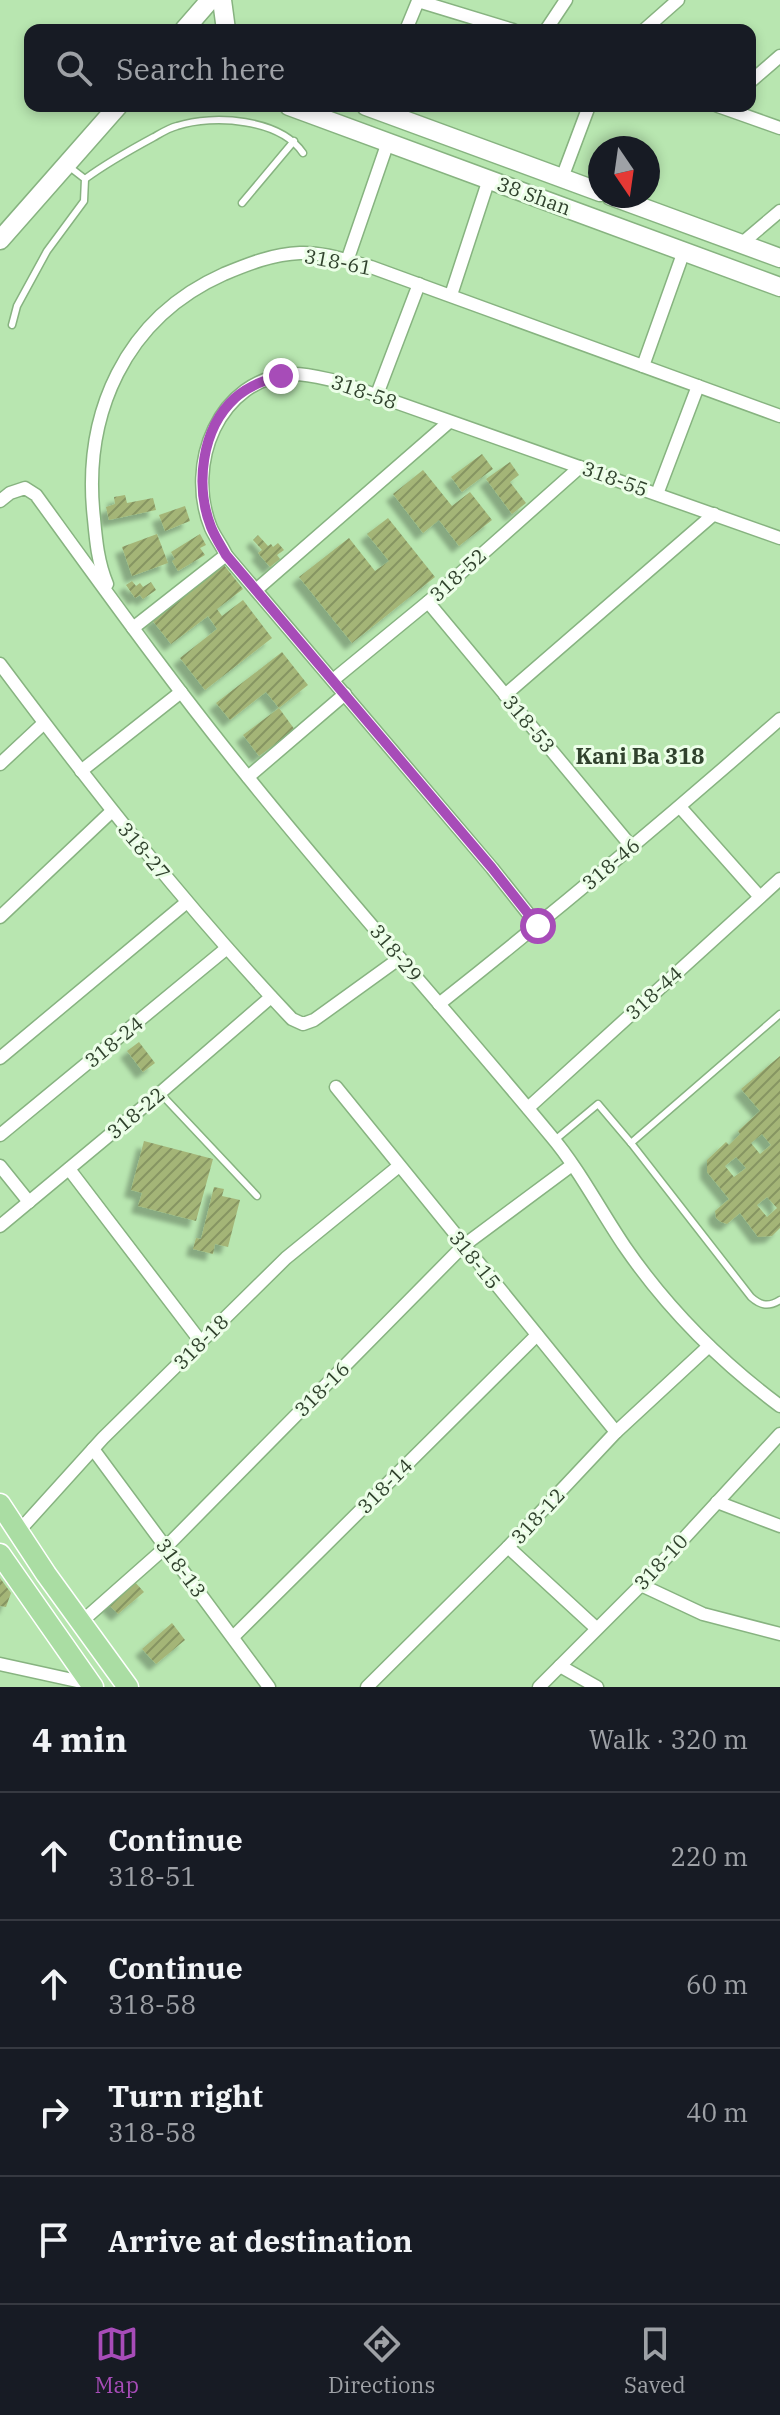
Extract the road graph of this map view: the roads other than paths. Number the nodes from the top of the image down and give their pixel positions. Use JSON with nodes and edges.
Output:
{"nodes":[{"id":1,"x":212,"y":0,"type":"edge"},
{"id":2,"x":418,"y":0,"type":"edge"},
{"id":3,"x":566,"y":0,"type":"edge"},
{"id":4,"x":678,"y":0,"type":"edge"},
{"id":5,"x":190,"y":24,"type":"edge"},
{"id":6,"x":223,"y":24,"type":"edge"},
{"id":7,"x":408,"y":24,"type":"edge"},
{"id":8,"x":494,"y":24,"type":"edge"},
{"id":9,"x":550,"y":24,"type":"edge"},
{"id":10,"x":651,"y":24,"type":"edge"},
{"id":11,"x":780,"y":56,"type":"edge"},
{"id":12,"x":756,"y":77,"type":"edge"},
{"id":13,"x":113,"y":112,"type":"edge"},
{"id":14,"x":306,"y":112,"type":"edge"},
{"id":15,"x":385,"y":112,"type":"edge"},
{"id":16,"x":587,"y":112,"type":"edge"},
{"id":17,"x":737,"y":112,"type":"edge"},
{"id":18,"x":780,"y":128,"type":"edge"},
{"id":19,"x":294,"y":141,"type":"junction"},
{"id":20,"x":388,"y":142,"type":"junction"},
{"id":21,"x":303,"y":153,"type":"dead end"},
{"id":22,"x":67,"y":165,"type":"junction"},
{"id":23,"x":562,"y":178,"type":"junction"},
{"id":24,"x":85,"y":179,"type":"junction"},
{"id":25,"x":489,"y":179,"type":"junction"},
{"id":26,"x":588,"y":188,"type":"edge"},
{"id":27,"x":242,"y":203,"type":"dead end"},
{"id":28,"x":644,"y":208,"type":"edge"},
{"id":29,"x":780,"y":211,"type":"edge"},
{"id":30,"x":0,"y":240,"type":"edge"},
{"id":31,"x":741,"y":244,"type":"junction"},
{"id":32,"x":684,"y":251,"type":"junction"},
{"id":33,"x":780,"y":258,"type":"edge"},
{"id":34,"x":347,"y":261,"type":"junction"},
{"id":35,"x":419,"y":284,"type":"junction"},
{"id":36,"x":780,"y":287,"type":"edge"},
{"id":37,"x":451,"y":295,"type":"junction"},
{"id":38,"x":12,"y":325,"type":"dead end"},
{"id":39,"x":643,"y":366,"type":"junction"},
{"id":40,"x":698,"y":386,"type":"junction"},
{"id":41,"x":376,"y":397,"type":"junction"},
{"id":42,"x":780,"y":416,"type":"edge"},
{"id":43,"x":449,"y":422,"type":"junction"},
{"id":44,"x":580,"y":467,"type":"junction"},
{"id":45,"x":657,"y":494,"type":"junction"},
{"id":46,"x":0,"y":501,"type":"edge"},
{"id":47,"x":714,"y":514,"type":"junction"},
{"id":48,"x":780,"y":538,"type":"edge"},
{"id":49,"x":226,"y":555,"type":"junction"},
{"id":50,"x":256,"y":590,"type":"junction"},
{"id":51,"x":428,"y":602,"type":"junction"},
{"id":52,"x":122,"y":612,"type":"junction"},
{"id":53,"x":133,"y":628,"type":"junction"},
{"id":54,"x":0,"y":664,"type":"edge"},
{"id":55,"x":333,"y":680,"type":"junction"},
{"id":56,"x":181,"y":692,"type":"junction"},
{"id":57,"x":345,"y":694,"type":"junction"},
{"id":58,"x":505,"y":695,"type":"junction"},
{"id":59,"x":780,"y":719,"type":"edge"},
{"id":60,"x":44,"y":723,"type":"junction"},
{"id":61,"x":0,"y":764,"type":"edge"},
{"id":62,"x":81,"y":771,"type":"junction"},
{"id":63,"x":248,"y":777,"type":"junction"},
{"id":64,"x":680,"y":807,"type":"junction"},
{"id":65,"x":112,"y":811,"type":"junction"},
{"id":66,"x":631,"y":846,"type":"junction"},
{"id":67,"x":780,"y":879,"type":"edge"},
{"id":68,"x":760,"y":897,"type":"junction"},
{"id":69,"x":187,"y":902,"type":"junction"},
{"id":70,"x":0,"y":917,"type":"edge"},
{"id":71,"x":538,"y":926,"type":"junction"},
{"id":72,"x":227,"y":948,"type":"junction"},
{"id":73,"x":400,"y":958,"type":"junction"},
{"id":74,"x":271,"y":997,"type":"junction"},
{"id":75,"x":439,"y":1004,"type":"junction"},
{"id":76,"x":780,"y":1014,"type":"edge"},
{"id":77,"x":0,"y":1058,"type":"edge"},
{"id":78,"x":336,"y":1087,"type":"dead end"},
{"id":79,"x":160,"y":1093,"type":"junction"},
{"id":80,"x":528,"y":1108,"type":"junction"},
{"id":81,"x":0,"y":1135,"type":"edge"},
{"id":82,"x":555,"y":1140,"type":"junction"},
{"id":83,"x":631,"y":1143,"type":"junction"},
{"id":84,"x":572,"y":1165,"type":"junction"},
{"id":85,"x":0,"y":1166,"type":"edge"},
{"id":86,"x":399,"y":1166,"type":"junction"},
{"id":87,"x":69,"y":1169,"type":"junction"},
{"id":88,"x":257,"y":1196,"type":"dead end"},
{"id":89,"x":29,"y":1202,"type":"junction"},
{"id":90,"x":0,"y":1226,"type":"edge"},
{"id":91,"x":463,"y":1246,"type":"junction"},
{"id":92,"x":780,"y":1300,"type":"edge"},
{"id":93,"x":537,"y":1335,"type":"junction"},
{"id":94,"x":201,"y":1342,"type":"junction"},
{"id":95,"x":709,"y":1346,"type":"junction"},
{"id":96,"x":780,"y":1406,"type":"edge"},
{"id":97,"x":616,"y":1432,"type":"junction"},
{"id":98,"x":780,"y":1434,"type":"edge"},
{"id":99,"x":93,"y":1449,"type":"junction"},
{"id":100,"x":717,"y":1502,"type":"junction"},
{"id":101,"x":0,"y":1504,"type":"edge"},
{"id":102,"x":780,"y":1526,"type":"edge"},
{"id":103,"x":18,"y":1532,"type":"junction"},
{"id":104,"x":166,"y":1547,"type":"junction"},
{"id":105,"x":508,"y":1547,"type":"junction"},
{"id":106,"x":0,"y":1554,"type":"edge"},
{"id":107,"x":641,"y":1585,"type":"junction"},
{"id":108,"x":80,"y":1623,"type":"junction"},
{"id":109,"x":596,"y":1628,"type":"junction"},
{"id":110,"x":780,"y":1634,"type":"edge"},
{"id":111,"x":233,"y":1637,"type":"junction"},
{"id":112,"x":0,"y":1664,"type":"edge"},
{"id":113,"x":560,"y":1666,"type":"junction"},
{"id":114,"x":92,"y":1686,"type":"edge"},
{"id":115,"x":128,"y":1687,"type":"edge"},
{"id":116,"x":269,"y":1687,"type":"edge"},
{"id":117,"x":367,"y":1687,"type":"edge"},
{"id":118,"x":539,"y":1687,"type":"edge"},
{"id":119,"x":597,"y":1687,"type":"edge"}],
"edges":[{"from":1,"to":5,"type":"street"},
{"from":1,"to":6,"type":"street"},
{"from":2,"to":7,"type":"street"},
{"from":2,"to":8,"type":"street"},
{"from":3,"to":9,"type":"street"},
{"from":4,"to":10,"type":"street"},
{"from":11,"to":12,"type":"street"},
{"from":13,"to":22,"type":"street"},
{"from":14,"to":20,"type":"street","name":"38 Shan"},
{"from":15,"to":23,"type":"street","name":"38 Shan"},
{"from":16,"to":23,"type":"street"},
{"from":17,"to":18,"type":"street"},
{"from":19,"to":21,"type":"lane"},
{"from":19,"to":24,"type":"lane"},
{"from":19,"to":27,"type":"lane"},
{"from":20,"to":25,"type":"street","name":"38 Shan"},
{"from":20,"to":34,"type":"street"},
{"from":22,"to":24,"type":"lane"},
{"from":22,"to":30,"type":"street"},
{"from":23,"to":26,"type":"street","name":"38 Shan"},
{"from":24,"to":38,"type":"lane"},
{"from":25,"to":32,"type":"street","name":"38 Shan"},
{"from":25,"to":37,"type":"street"},
{"from":28,"to":31,"type":"street"},
{"from":29,"to":31,"type":"street"},
{"from":31,"to":33,"type":"street"},
{"from":32,"to":36,"type":"street","name":"38 Shan"},
{"from":32,"to":39,"type":"street"},
{"from":34,"to":35,"type":"street","name":"318-61"},
{"from":34,"to":52,"type":"street","name":"318-61"},
{"from":35,"to":37,"type":"street","name":"318-61"},
{"from":35,"to":41,"type":"street"},
{"from":37,"to":39,"type":"street","name":"318-61"},
{"from":39,"to":40,"type":"street","name":"318-61"},
{"from":40,"to":42,"type":"street","name":"318-61"},
{"from":40,"to":45,"type":"street"},
{"from":41,"to":43,"type":"street","name":"318-58"},
{"from":41,"to":49,"type":"street","name":"318-58"},
{"from":43,"to":44,"type":"street","name":"318-55"},
{"from":43,"to":50,"type":"street"},
{"from":44,"to":45,"type":"street","name":"318-55"},
{"from":44,"to":51,"type":"street","name":"318-52"},
{"from":45,"to":47,"type":"street","name":"318-55"},
{"from":46,"to":52,"type":"street","name":"318-29"},
{"from":47,"to":48,"type":"street","name":"318-55"},
{"from":47,"to":58,"type":"street"},
{"from":49,"to":50,"type":"street","name":"318-58"},
{"from":49,"to":53,"type":"street"},
{"from":50,"to":55,"type":"street","name":"318-58"},
{"from":51,"to":55,"type":"street","name":"318-52"},
{"from":51,"to":58,"type":"street","name":"318-53"},
{"from":52,"to":53,"type":"street","name":"318-29"},
{"from":53,"to":56,"type":"street","name":"318-29"},
{"from":54,"to":60,"type":"street","name":"318-27"},
{"from":55,"to":57,"type":"street","name":"318-58"},
{"from":56,"to":62,"type":"street"},
{"from":56,"to":63,"type":"street","name":"318-29"},
{"from":57,"to":63,"type":"street"},
{"from":57,"to":71,"type":"street","name":"318-58"},
{"from":58,"to":66,"type":"street","name":"318-53"},
{"from":59,"to":64,"type":"street","name":"318-46"},
{"from":60,"to":61,"type":"street"},
{"from":60,"to":62,"type":"street","name":"318-27"},
{"from":62,"to":65,"type":"street","name":"318-27"},
{"from":63,"to":73,"type":"street","name":"318-29"},
{"from":64,"to":66,"type":"street","name":"318-46"},
{"from":64,"to":68,"type":"street"},
{"from":65,"to":69,"type":"street","name":"318-27"},
{"from":65,"to":70,"type":"street"},
{"from":66,"to":71,"type":"street","name":"318-46"},
{"from":67,"to":68,"type":"street","name":"318-44"},
{"from":68,"to":80,"type":"street","name":"318-44"},
{"from":69,"to":72,"type":"street","name":"318-27"},
{"from":69,"to":77,"type":"street"},
{"from":71,"to":75,"type":"street","name":"318-46"},
{"from":72,"to":74,"type":"street","name":"318-27"},
{"from":72,"to":81,"type":"street","name":"318-24"},
{"from":73,"to":74,"type":"street","name":"318-27"},
{"from":73,"to":75,"type":"street","name":"318-29"},
{"from":74,"to":79,"type":"street","name":"318-22"},
{"from":75,"to":80,"type":"street","name":"318-29"},
{"from":76,"to":83,"type":"lane"},
{"from":78,"to":86,"type":"street","name":"318-15"},
{"from":79,"to":87,"type":"street","name":"318-22"},
{"from":79,"to":88,"type":"lane"},
{"from":80,"to":82,"type":"street","name":"318-29"},
{"from":82,"to":83,"type":"lane"},
{"from":82,"to":84,"type":"street","name":"318-29"},
{"from":83,"to":92,"type":"lane"},
{"from":84,"to":91,"type":"street","name":"318-16"},
{"from":84,"to":95,"type":"street","name":"318-29"},
{"from":85,"to":89,"type":"street"},
{"from":86,"to":91,"type":"street","name":"318-15"},
{"from":86,"to":94,"type":"street","name":"318-18"},
{"from":87,"to":89,"type":"street","name":"318-22"},
{"from":87,"to":94,"type":"street"},
{"from":89,"to":90,"type":"street","name":"318-22"},
{"from":91,"to":93,"type":"street","name":"318-15"},
{"from":91,"to":104,"type":"street","name":"318-16"},
{"from":93,"to":97,"type":"street","name":"318-15"},
{"from":93,"to":111,"type":"street","name":"318-14"},
{"from":94,"to":99,"type":"street","name":"318-18"},
{"from":95,"to":96,"type":"street","name":"318-29"},
{"from":95,"to":97,"type":"street","name":"318-12"},
{"from":97,"to":105,"type":"street","name":"318-12"},
{"from":98,"to":100,"type":"street","name":"318-10"},
{"from":99,"to":103,"type":"street","name":"318-18"},
{"from":99,"to":104,"type":"street","name":"318-13"},
{"from":100,"to":102,"type":"street"},
{"from":100,"to":107,"type":"street","name":"318-10"},
{"from":101,"to":103,"type":"main road"},
{"from":103,"to":108,"type":"main road"},
{"from":104,"to":108,"type":"street","name":"318-16"},
{"from":104,"to":111,"type":"street","name":"318-13"},
{"from":105,"to":109,"type":"street"},
{"from":105,"to":117,"type":"street","name":"318-12"},
{"from":106,"to":114,"type":"main road"},
{"from":107,"to":109,"type":"street","name":"318-10"},
{"from":107,"to":110,"type":"street"},
{"from":108,"to":115,"type":"main road"},
{"from":109,"to":113,"type":"street","name":"318-10"},
{"from":111,"to":116,"type":"street","name":"318-13"},
{"from":112,"to":114,"type":"street"},
{"from":113,"to":118,"type":"street","name":"318-10"},
{"from":113,"to":119,"type":"street"}]}
